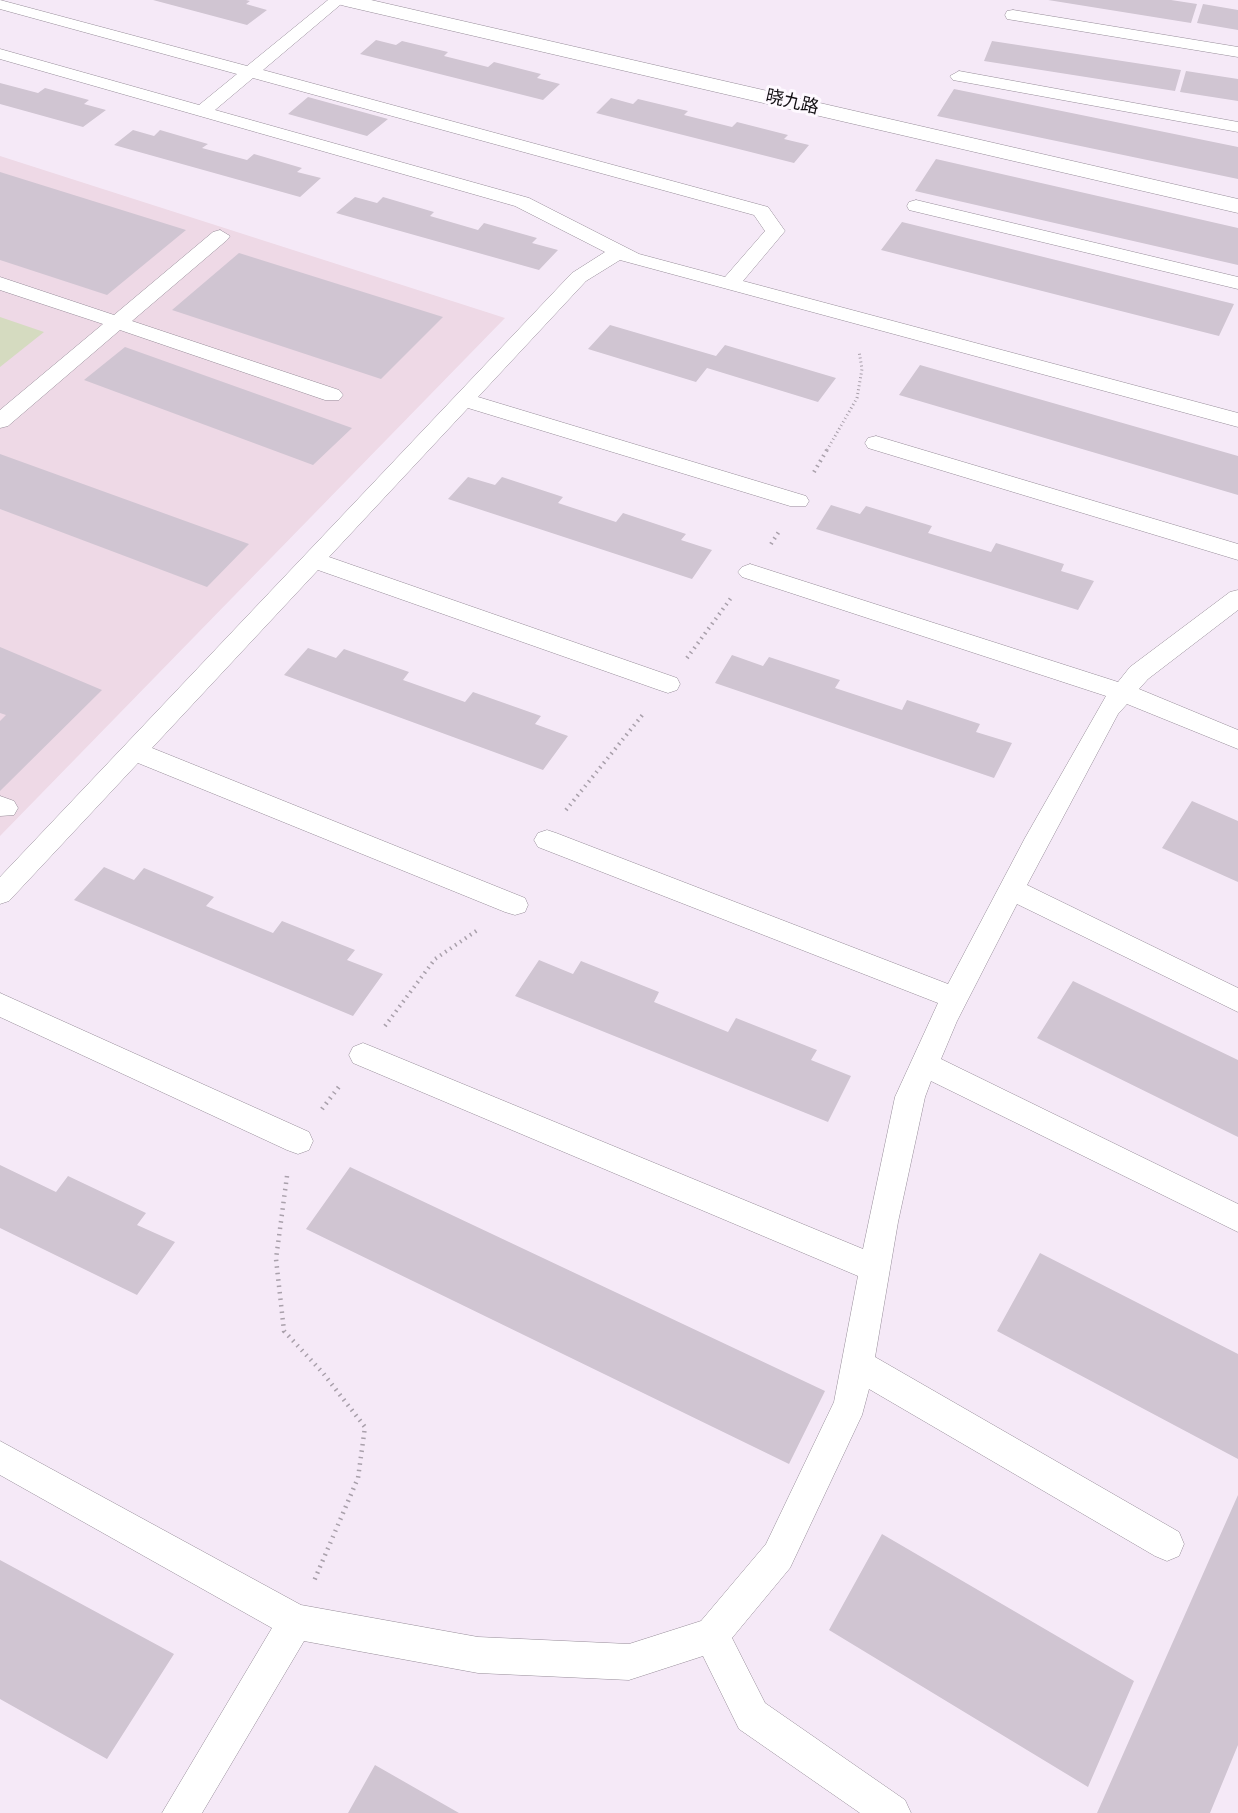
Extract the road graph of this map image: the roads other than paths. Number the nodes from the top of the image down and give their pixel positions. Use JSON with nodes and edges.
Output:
{"nodes":[{"id":1,"x":338,"y":0,"type":"edge"},
{"id":2,"x":345,"y":0,"type":"edge"},
{"id":3,"x":0,"y":4,"type":"edge"},
{"id":4,"x":1013,"y":15,"type":"dead end"},
{"id":5,"x":1238,"y":52,"type":"edge"},
{"id":6,"x":0,"y":54,"type":"edge"},
{"id":7,"x":250,"y":72,"type":"junction"},
{"id":8,"x":959,"y":76,"type":"dead end"},
{"id":9,"x":204,"y":110,"type":"junction"},
{"id":10,"x":1238,"y":127,"type":"edge"},
{"id":11,"x":916,"y":206,"type":"dead end"},
{"id":12,"x":1238,"y":206,"type":"edge"},
{"id":13,"x":220,"y":236,"type":"dead end"},
{"id":14,"x":619,"y":252,"type":"junction"},
{"id":15,"x":1238,"y":283,"type":"edge"},
{"id":16,"x":0,"y":284,"type":"edge"},
{"id":17,"x":730,"y":284,"type":"junction"},
{"id":18,"x":117,"y":323,"type":"junction"},
{"id":19,"x":332,"y":395,"type":"dead end"},
{"id":20,"x":464,"y":400,"type":"junction"},
{"id":21,"x":1238,"y":420,"type":"edge"},
{"id":22,"x":0,"y":421,"type":"edge"},
{"id":23,"x":876,"y":443,"type":"dead end"},
{"id":24,"x":798,"y":501,"type":"road end"},
{"id":25,"x":1238,"y":552,"type":"edge"},
{"id":26,"x":313,"y":560,"type":"junction"},
{"id":27,"x":750,"y":572,"type":"road end"},
{"id":28,"x":1238,"y":598,"type":"edge"},
{"id":29,"x":668,"y":684,"type":"road end"},
{"id":30,"x":1123,"y":692,"type":"junction"},
{"id":31,"x":1238,"y":740,"type":"edge"},
{"id":32,"x":134,"y":751,"type":"junction"},
{"id":33,"x":547,"y":840,"type":"road end"},
{"id":34,"x":1011,"y":889,"type":"junction"},
{"id":35,"x":0,"y":894,"type":"edge"},
{"id":36,"x":516,"y":905,"type":"road end"},
{"id":37,"x":955,"y":998,"type":"junction"},
{"id":38,"x":1238,"y":1001,"type":"edge"},
{"id":39,"x":0,"y":1004,"type":"edge"},
{"id":40,"x":363,"y":1055,"type":"road end"},
{"id":41,"x":924,"y":1064,"type":"junction"},
{"id":42,"x":298,"y":1141,"type":"road end"},
{"id":43,"x":1238,"y":1219,"type":"edge"},
{"id":44,"x":873,"y":1268,"type":"junction"},
{"id":45,"x":856,"y":1364,"type":"junction"},
{"id":46,"x":0,"y":1456,"type":"edge"},
{"id":47,"x":1167,"y":1544,"type":"dead end"},
{"id":48,"x":296,"y":1622,"type":"junction"},
{"id":49,"x":712,"y":1635,"type":"junction"},
{"id":50,"x":181,"y":1813,"type":"edge"},
{"id":51,"x":892,"y":1813,"type":"edge"}],
"edges":[{"from":1,"to":7,"type":"lane"},
{"from":2,"to":12,"type":"street","name":"晓九路"},
{"from":3,"to":7,"type":"lane"},
{"from":4,"to":5,"type":"lane"},
{"from":6,"to":9,"type":"lane"},
{"from":7,"to":9,"type":"lane"},
{"from":7,"to":17,"type":"lane"},
{"from":8,"to":10,"type":"lane"},
{"from":9,"to":14,"type":"lane"},
{"from":11,"to":15,"type":"lane"},
{"from":13,"to":18,"type":"lane"},
{"from":14,"to":17,"type":"lane"},
{"from":14,"to":20,"type":"lane"},
{"from":16,"to":18,"type":"lane"},
{"from":17,"to":21,"type":"lane"},
{"from":18,"to":19,"type":"lane"},
{"from":18,"to":22,"type":"lane"},
{"from":20,"to":24,"type":"lane"},
{"from":20,"to":26,"type":"lane"},
{"from":23,"to":25,"type":"lane"},
{"from":26,"to":29,"type":"lane"},
{"from":26,"to":32,"type":"lane"},
{"from":27,"to":30,"type":"lane"},
{"from":28,"to":30,"type":"lane"},
{"from":30,"to":31,"type":"lane"},
{"from":30,"to":34,"type":"lane"},
{"from":32,"to":35,"type":"lane"},
{"from":32,"to":36,"type":"lane"},
{"from":33,"to":37,"type":"lane"},
{"from":34,"to":37,"type":"lane"},
{"from":34,"to":38,"type":"lane"},
{"from":37,"to":41,"type":"lane"},
{"from":39,"to":42,"type":"lane"},
{"from":40,"to":44,"type":"lane"},
{"from":41,"to":43,"type":"lane"},
{"from":41,"to":44,"type":"lane"},
{"from":44,"to":45,"type":"lane"},
{"from":45,"to":47,"type":"lane"},
{"from":45,"to":49,"type":"lane"},
{"from":46,"to":48,"type":"lane"},
{"from":48,"to":49,"type":"lane"},
{"from":48,"to":50,"type":"lane"},
{"from":49,"to":51,"type":"lane"}]}
